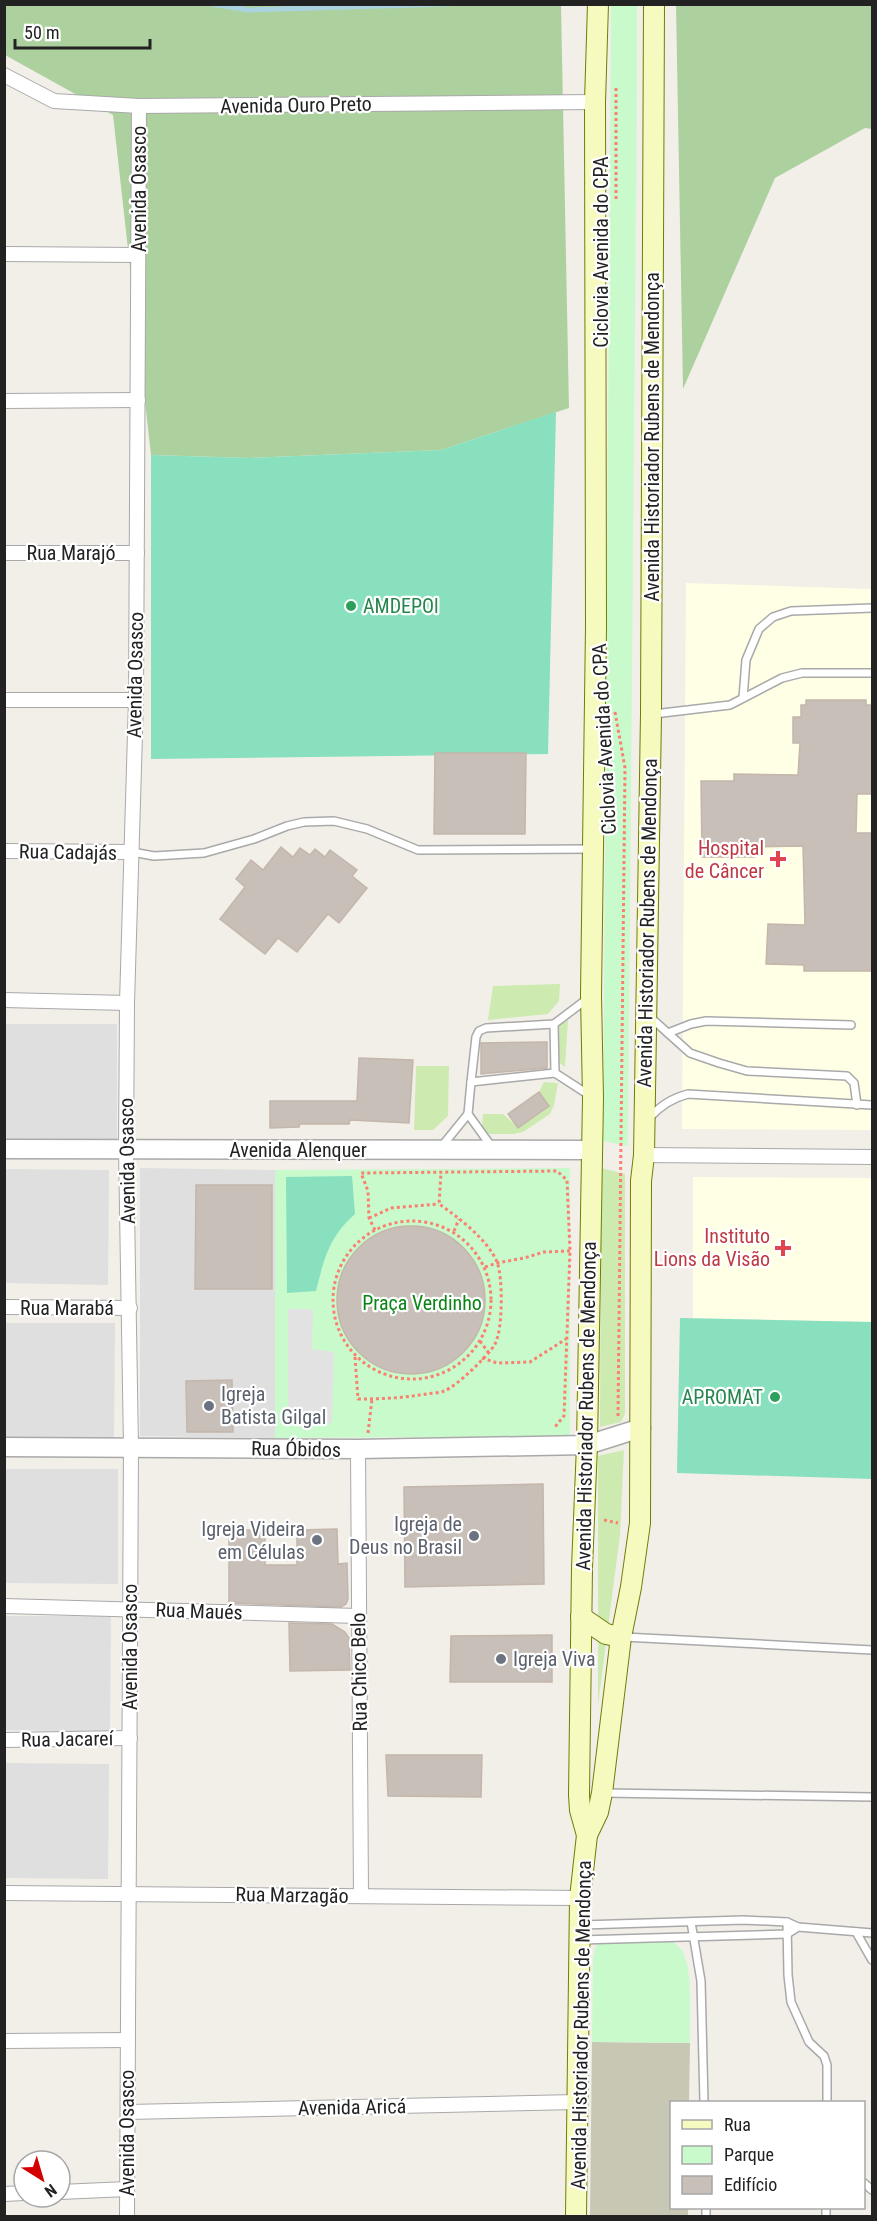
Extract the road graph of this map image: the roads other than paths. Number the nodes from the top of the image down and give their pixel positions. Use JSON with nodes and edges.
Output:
{"nodes":[{"id":1,"x":598,"y":4,"type":"edge"},
{"id":2,"x":654,"y":4,"type":"edge"},
{"id":3,"x":4,"y":75,"type":"edge"},
{"id":4,"x":595,"y":102,"type":"junction"},
{"id":5,"x":139,"y":106,"type":"junction"},
{"id":6,"x":4,"y":254,"type":"edge"},
{"id":7,"x":138,"y":255,"type":"junction"},
{"id":8,"x":138,"y":400,"type":"junction"},
{"id":9,"x":4,"y":401,"type":"edge"},
{"id":10,"x":4,"y":553,"type":"edge"},
{"id":11,"x":136,"y":553,"type":"junction"},
{"id":12,"x":873,"y":608,"type":"edge"},
{"id":13,"x":873,"y":673,"type":"edge"},
{"id":14,"x":743,"y":698,"type":"junction"},
{"id":15,"x":4,"y":700,"type":"edge"},
{"id":16,"x":136,"y":700,"type":"junction"},
{"id":17,"x":651,"y":714,"type":"junction"},
{"id":18,"x":594,"y":849,"type":"junction"},
{"id":19,"x":4,"y":851,"type":"edge"},
{"id":20,"x":132,"y":852,"type":"junction"},
{"id":21,"x":591,"y":995,"type":"junction"},
{"id":22,"x":4,"y":1000,"type":"edge"},
{"id":23,"x":127,"y":1003,"type":"junction"},
{"id":24,"x":645,"y":1012,"type":"junction"},
{"id":25,"x":554,"y":1024,"type":"junction"},
{"id":26,"x":851,"y":1025,"type":"dead end"},
{"id":27,"x":668,"y":1033,"type":"junction"},
{"id":28,"x":555,"y":1073,"type":"junction"},
{"id":29,"x":471,"y":1082,"type":"junction"},
{"id":30,"x":593,"y":1098,"type":"junction"},
{"id":31,"x":857,"y":1105,"type":"junction"},
{"id":32,"x":873,"y":1105,"type":"edge"},
{"id":33,"x":468,"y":1114,"type":"junction"},
{"id":34,"x":643,"y":1124,"type":"junction"},
{"id":35,"x":4,"y":1149,"type":"edge"},
{"id":36,"x":126,"y":1150,"type":"junction"},
{"id":37,"x":438,"y":1150,"type":"junction"},
{"id":38,"x":494,"y":1150,"type":"junction"},
{"id":39,"x":592,"y":1150,"type":"junction"},
{"id":40,"x":644,"y":1155,"type":"junction"},
{"id":41,"x":873,"y":1157,"type":"edge"},
{"id":42,"x":4,"y":1307,"type":"edge"},
{"id":43,"x":130,"y":1308,"type":"junction"},
{"id":44,"x":641,"y":1428,"type":"junction"},
{"id":45,"x":363,"y":1443,"type":"junction"},
{"id":46,"x":587,"y":1445,"type":"junction"},
{"id":47,"x":4,"y":1447,"type":"edge"},
{"id":48,"x":131,"y":1447,"type":"junction"},
{"id":49,"x":4,"y":1606,"type":"edge"},
{"id":50,"x":130,"y":1609,"type":"junction"},
{"id":51,"x":358,"y":1616,"type":"junction"},
{"id":52,"x":581,"y":1617,"type":"junction"},
{"id":53,"x":621,"y":1637,"type":"junction"},
{"id":54,"x":873,"y":1650,"type":"edge"},
{"id":55,"x":130,"y":1738,"type":"junction"},
{"id":56,"x":4,"y":1740,"type":"edge"},
{"id":57,"x":602,"y":1793,"type":"junction"},
{"id":58,"x":873,"y":1797,"type":"edge"},
{"id":59,"x":587,"y":1834,"type":"junction"},
{"id":60,"x":4,"y":1893,"type":"edge"},
{"id":61,"x":129,"y":1893,"type":"junction"},
{"id":62,"x":361,"y":1895,"type":"junction"},
{"id":63,"x":580,"y":1898,"type":"junction"},
{"id":64,"x":691,"y":1922,"type":"junction"},
{"id":65,"x":787,"y":1922,"type":"junction"},
{"id":66,"x":798,"y":1927,"type":"junction"},
{"id":67,"x":856,"y":1932,"type":"junction"},
{"id":68,"x":580,"y":1933,"type":"junction"},
{"id":69,"x":787,"y":1934,"type":"junction"},
{"id":70,"x":872,"y":1934,"type":"edge"},
{"id":71,"x":695,"y":1936,"type":"junction"},
{"id":72,"x":873,"y":1960,"type":"edge"},
{"id":73,"x":128,"y":2040,"type":"junction"},
{"id":74,"x":4,"y":2041,"type":"edge"},
{"id":75,"x":704,"y":2101,"type":"edge"},
{"id":76,"x":827,"y":2101,"type":"edge"},
{"id":77,"x":578,"y":2102,"type":"junction"},
{"id":78,"x":128,"y":2112,"type":"junction"},
{"id":79,"x":127,"y":2189,"type":"junction"},
{"id":80,"x":72,"y":2191,"type":"edge"},
{"id":81,"x":127,"y":2217,"type":"edge"},
{"id":82,"x":576,"y":2217,"type":"edge"}],
"edges":[{"from":1,"to":4,"type":"main road","name":"Avenida Historiador Rubens de Mendonça"},
{"from":2,"to":17,"type":"main road","name":"Avenida Historiador Rubens de Mendonça"},
{"from":3,"to":5,"type":"street","name":"Avenida Ouro Preto"},
{"from":4,"to":5,"type":"street","name":"Avenida Ouro Preto"},
{"from":4,"to":18,"type":"main road","name":"Avenida Historiador Rubens de Mendonça"},
{"from":5,"to":7,"type":"street","name":"Avenida Osasco"},
{"from":6,"to":7,"type":"street"},
{"from":7,"to":8,"type":"street","name":"Avenida Osasco"},
{"from":8,"to":9,"type":"street"},
{"from":8,"to":11,"type":"street","name":"Avenida Osasco"},
{"from":10,"to":11,"type":"street","name":"Rua Marajó"},
{"from":11,"to":16,"type":"street","name":"Avenida Osasco"},
{"from":12,"to":14,"type":"lane"},
{"from":13,"to":14,"type":"lane"},
{"from":14,"to":17,"type":"lane"},
{"from":15,"to":16,"type":"street"},
{"from":16,"to":20,"type":"street","name":"Avenida Osasco"},
{"from":17,"to":24,"type":"main road","name":"Avenida Historiador Rubens de Mendonça"},
{"from":18,"to":20,"type":"lane"},
{"from":18,"to":21,"type":"main road","name":"Avenida Historiador Rubens de Mendonça"},
{"from":19,"to":20,"type":"street","name":"Rua Cadajás"},
{"from":20,"to":23,"type":"street","name":"Avenida Osasco"},
{"from":21,"to":25,"type":"lane"},
{"from":21,"to":30,"type":"main road","name":"Avenida Historiador Rubens de Mendonça"},
{"from":22,"to":23,"type":"street"},
{"from":23,"to":36,"type":"street","name":"Avenida Osasco"},
{"from":24,"to":27,"type":"lane"},
{"from":24,"to":34,"type":"main road","name":"Avenida Historiador Rubens de Mendonça"},
{"from":25,"to":28,"type":"lane"},
{"from":25,"to":29,"type":"lane"},
{"from":26,"to":27,"type":"lane"},
{"from":27,"to":31,"type":"lane"},
{"from":28,"to":29,"type":"lane"},
{"from":28,"to":30,"type":"lane"},
{"from":29,"to":33,"type":"lane"},
{"from":30,"to":39,"type":"main road","name":"Avenida Historiador Rubens de Mendonça"},
{"from":31,"to":32,"type":"lane"},
{"from":31,"to":34,"type":"lane"},
{"from":33,"to":37,"type":"lane"},
{"from":33,"to":38,"type":"lane"},
{"from":34,"to":40,"type":"main road","name":"Avenida Historiador Rubens de Mendonça"},
{"from":35,"to":36,"type":"street","name":"Avenida Alenquer"},
{"from":36,"to":37,"type":"street","name":"Avenida Alenquer"},
{"from":36,"to":43,"type":"street","name":"Avenida Osasco"},
{"from":37,"to":38,"type":"street","name":"Avenida Alenquer"},
{"from":38,"to":39,"type":"street","name":"Avenida Alenquer"},
{"from":39,"to":46,"type":"main road","name":"Avenida Historiador Rubens de Mendonça"},
{"from":40,"to":41,"type":"street"},
{"from":40,"to":44,"type":"main road","name":"Avenida Historiador Rubens de Mendonça"},
{"from":42,"to":43,"type":"street","name":"Rua Marabá"},
{"from":43,"to":48,"type":"street","name":"Avenida Osasco"},
{"from":44,"to":46,"type":"street","name":"Rua Óbidos"},
{"from":44,"to":53,"type":"main road","name":"Avenida Historiador Rubens de Mendonça"},
{"from":45,"to":46,"type":"street","name":"Rua Óbidos"},
{"from":45,"to":48,"type":"street","name":"Rua Óbidos"},
{"from":45,"to":51,"type":"street","name":"Rua Chico Belo"},
{"from":46,"to":52,"type":"main road","name":"Avenida Historiador Rubens de Mendonça"},
{"from":47,"to":48,"type":"street","name":"Rua Óbidos"},
{"from":48,"to":50,"type":"street","name":"Avenida Osasco"},
{"from":49,"to":50,"type":"street","name":"Rua Maués"},
{"from":50,"to":51,"type":"street","name":"Rua Maués"},
{"from":50,"to":55,"type":"street","name":"Avenida Osasco"},
{"from":51,"to":62,"type":"street","name":"Rua Chico Belo"},
{"from":52,"to":53,"type":"main road"},
{"from":52,"to":59,"type":"main road","name":"Avenida Historiador Rubens de Mendonça"},
{"from":53,"to":54,"type":"lane"},
{"from":53,"to":57,"type":"main road","name":"Avenida Historiador Rubens de Mendonça"},
{"from":55,"to":56,"type":"street","name":"Rua Jacareí"},
{"from":55,"to":61,"type":"street","name":"Avenida Osasco"},
{"from":57,"to":58,"type":"lane"},
{"from":57,"to":59,"type":"main road","name":"Avenida Historiador Rubens de Mendonça"},
{"from":59,"to":63,"type":"main road","name":"Avenida Historiador Rubens de Mendonça"},
{"from":60,"to":61,"type":"street","name":"Rua Marzagão"},
{"from":61,"to":62,"type":"street","name":"Rua Marzagão"},
{"from":61,"to":73,"type":"street","name":"Avenida Osasco"},
{"from":62,"to":63,"type":"street","name":"Rua Marzagão"},
{"from":63,"to":68,"type":"main road","name":"Avenida Historiador Rubens de Mendonça"},
{"from":64,"to":65,"type":"lane"},
{"from":64,"to":68,"type":"lane"},
{"from":64,"to":71,"type":"lane"},
{"from":65,"to":66,"type":"lane"},
{"from":65,"to":69,"type":"lane"},
{"from":66,"to":67,"type":"lane"},
{"from":66,"to":69,"type":"lane"},
{"from":67,"to":70,"type":"lane"},
{"from":67,"to":72,"type":"lane"},
{"from":68,"to":71,"type":"lane"},
{"from":68,"to":77,"type":"main road","name":"Avenida Historiador Rubens de Mendonça"},
{"from":69,"to":71,"type":"lane"},
{"from":69,"to":76,"type":"lane"},
{"from":71,"to":75,"type":"lane"},
{"from":73,"to":74,"type":"street"},
{"from":73,"to":78,"type":"street","name":"Avenida Osasco"},
{"from":77,"to":78,"type":"street","name":"Avenida Aricá"},
{"from":77,"to":82,"type":"main road","name":"Avenida Historiador Rubens de Mendonça"},
{"from":78,"to":79,"type":"street","name":"Avenida Osasco"},
{"from":79,"to":80,"type":"street"},
{"from":79,"to":81,"type":"street","name":"Avenida Osasco"}]}
